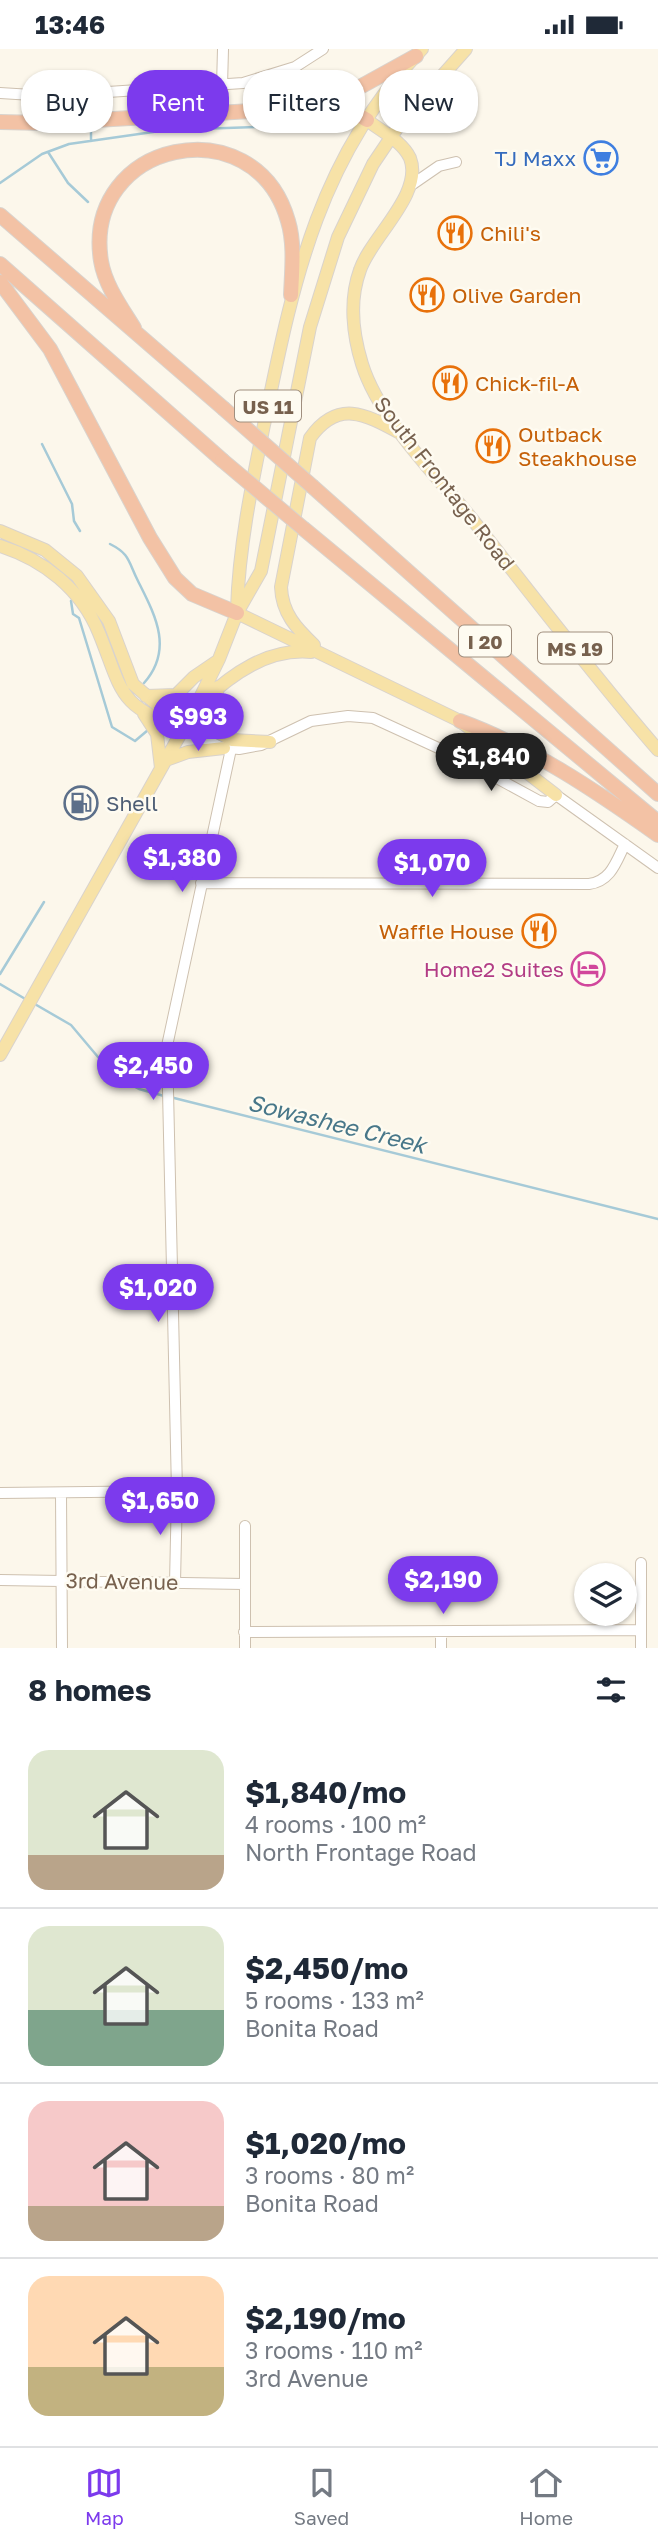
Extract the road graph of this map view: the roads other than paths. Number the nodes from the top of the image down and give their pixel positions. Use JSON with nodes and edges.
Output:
{"nodes":[{"id":1,"x":223,"y":49,"type":"edge"},
{"id":2,"x":323,"y":49,"type":"edge"},
{"id":3,"x":466,"y":49,"type":"edge"},
{"id":4,"x":419,"y":52,"type":"edge"},
{"id":5,"x":222,"y":70,"type":"edge"},
{"id":6,"x":229,"y":84,"type":"edge"},
{"id":7,"x":365,"y":84,"type":"edge"},
{"id":8,"x":127,"y":91,"type":"edge"},
{"id":9,"x":0,"y":93,"type":"edge"},
{"id":10,"x":243,"y":112,"type":"edge"},
{"id":11,"x":367,"y":120,"type":"junction"},
{"id":12,"x":0,"y":122,"type":"edge"},
{"id":13,"x":391,"y":138,"type":"junction"},
{"id":14,"x":456,"y":162,"type":"dead end"},
{"id":15,"x":410,"y":186,"type":"junction"},
{"id":16,"x":0,"y":215,"type":"edge"},
{"id":17,"x":0,"y":264,"type":"edge"},
{"id":18,"x":0,"y":282,"type":"edge"},
{"id":19,"x":290,"y":295,"type":"junction"},
{"id":20,"x":134,"y":327,"type":"junction"},
{"id":21,"x":403,"y":435,"type":"junction"},
{"id":22,"x":0,"y":531,"type":"edge"},
{"id":23,"x":0,"y":546,"type":"edge"},
{"id":24,"x":237,"y":613,"type":"junction"},
{"id":25,"x":225,"y":647,"type":"junction"},
{"id":26,"x":322,"y":653,"type":"junction"},
{"id":27,"x":219,"y":660,"type":"junction"},
{"id":28,"x":218,"y":687,"type":"junction"},
{"id":29,"x":142,"y":702,"type":"junction"},
{"id":30,"x":195,"y":708,"type":"junction"},
{"id":31,"x":460,"y":721,"type":"junction"},
{"id":32,"x":184,"y":728,"type":"junction"},
{"id":33,"x":270,"y":742,"type":"junction"},
{"id":34,"x":227,"y":748,"type":"junction"},
{"id":35,"x":658,"y":750,"type":"edge"},
{"id":36,"x":163,"y":764,"type":"junction"},
{"id":37,"x":658,"y":794,"type":"edge"},
{"id":38,"x":556,"y":795,"type":"junction"},
{"id":39,"x":658,"y":822,"type":"edge"},
{"id":40,"x":658,"y":835,"type":"edge"},
{"id":41,"x":625,"y":844,"type":"junction"},
{"id":42,"x":658,"y":868,"type":"edge"},
{"id":43,"x":201,"y":883,"type":"junction"},
{"id":44,"x":0,"y":1055,"type":"edge"},
{"id":45,"x":177,"y":1491,"type":"junction"},
{"id":46,"x":0,"y":1493,"type":"edge"},
{"id":47,"x":61,"y":1494,"type":"junction"},
{"id":48,"x":245,"y":1526,"type":"dead end"},
{"id":49,"x":641,"y":1563,"type":"dead end"},
{"id":50,"x":0,"y":1580,"type":"edge"},
{"id":51,"x":62,"y":1580,"type":"junction"},
{"id":52,"x":175,"y":1583,"type":"junction"},
{"id":53,"x":244,"y":1584,"type":"junction"},
{"id":54,"x":641,"y":1630,"type":"junction"},
{"id":55,"x":244,"y":1632,"type":"junction"},
{"id":56,"x":441,"y":1632,"type":"junction"},
{"id":57,"x":62,"y":1648,"type":"edge"},
{"id":58,"x":245,"y":1648,"type":"edge"},
{"id":59,"x":441,"y":1648,"type":"edge"},
{"id":60,"x":641,"y":1648,"type":"edge"}],
"edges":[{"from":1,"to":5,"type":"street"},
{"from":2,"to":6,"type":"street"},
{"from":3,"to":13,"type":"main road"},
{"from":4,"to":7,"type":"highway"},
{"from":4,"to":11,"type":"main road"},
{"from":8,"to":9,"type":"street"},
{"from":10,"to":12,"type":"highway"},
{"from":11,"to":13,"type":"main road"},
{"from":11,"to":19,"type":"main road"},
{"from":13,"to":15,"type":"main road"},
{"from":13,"to":24,"type":"main road"},
{"from":14,"to":15,"type":"street"},
{"from":15,"to":21,"type":"main road","name":"South Frontage Road","number":"MS 19"},
{"from":16,"to":20,"type":"highway","number":"I 20"},
{"from":17,"to":39,"type":"highway","number":"I 20","bridge":true},
{"from":18,"to":24,"type":"highway"},
{"from":19,"to":20,"type":"highway","number":"US 11"},
{"from":19,"to":24,"type":"main road","number":"US 11"},
{"from":20,"to":37,"type":"highway","number":"I 20","bridge":true},
{"from":21,"to":26,"type":"main road"},
{"from":21,"to":35,"type":"main road","name":"South Frontage Road","number":"MS 19"},
{"from":22,"to":29,"type":"main road"},
{"from":23,"to":29,"type":"main road"},
{"from":24,"to":25,"type":"main road","number":"US 11"},
{"from":24,"to":26,"type":"main road"},
{"from":25,"to":27,"type":"main road","number":"US 11"},
{"from":25,"to":28,"type":"main road"},
{"from":26,"to":28,"type":"main road"},
{"from":26,"to":31,"type":"main road"},
{"from":27,"to":29,"type":"main road"},
{"from":27,"to":30,"type":"main road"},
{"from":28,"to":30,"type":"main road"},
{"from":28,"to":33,"type":"main road"},
{"from":29,"to":32,"type":"main road"},
{"from":29,"to":36,"type":"main road"},
{"from":30,"to":32,"type":"main road"},
{"from":31,"to":38,"type":"main road"},
{"from":31,"to":40,"type":"highway"},
{"from":32,"to":34,"type":"street"},
{"from":32,"to":36,"type":"main road"},
{"from":33,"to":34,"type":"street"},
{"from":33,"to":38,"type":"street"},
{"from":34,"to":36,"type":"main road"},
{"from":34,"to":43,"type":"street"},
{"from":36,"to":44,"type":"main road"},
{"from":38,"to":41,"type":"street"},
{"from":41,"to":42,"type":"street"},
{"from":41,"to":43,"type":"street"},
{"from":43,"to":45,"type":"street"},
{"from":45,"to":47,"type":"street"},
{"from":45,"to":52,"type":"street"},
{"from":46,"to":47,"type":"street"},
{"from":47,"to":51,"type":"street"},
{"from":48,"to":53,"type":"street"},
{"from":49,"to":54,"type":"street"},
{"from":50,"to":51,"type":"street","name":"3rd Avenue"},
{"from":51,"to":52,"type":"street","name":"3rd Avenue"},
{"from":51,"to":57,"type":"street"},
{"from":52,"to":53,"type":"street","name":"3rd Avenue"},
{"from":53,"to":55,"type":"street"},
{"from":54,"to":56,"type":"street"},
{"from":54,"to":60,"type":"street"},
{"from":55,"to":56,"type":"street"},
{"from":55,"to":58,"type":"street"},
{"from":56,"to":59,"type":"street"}]}
